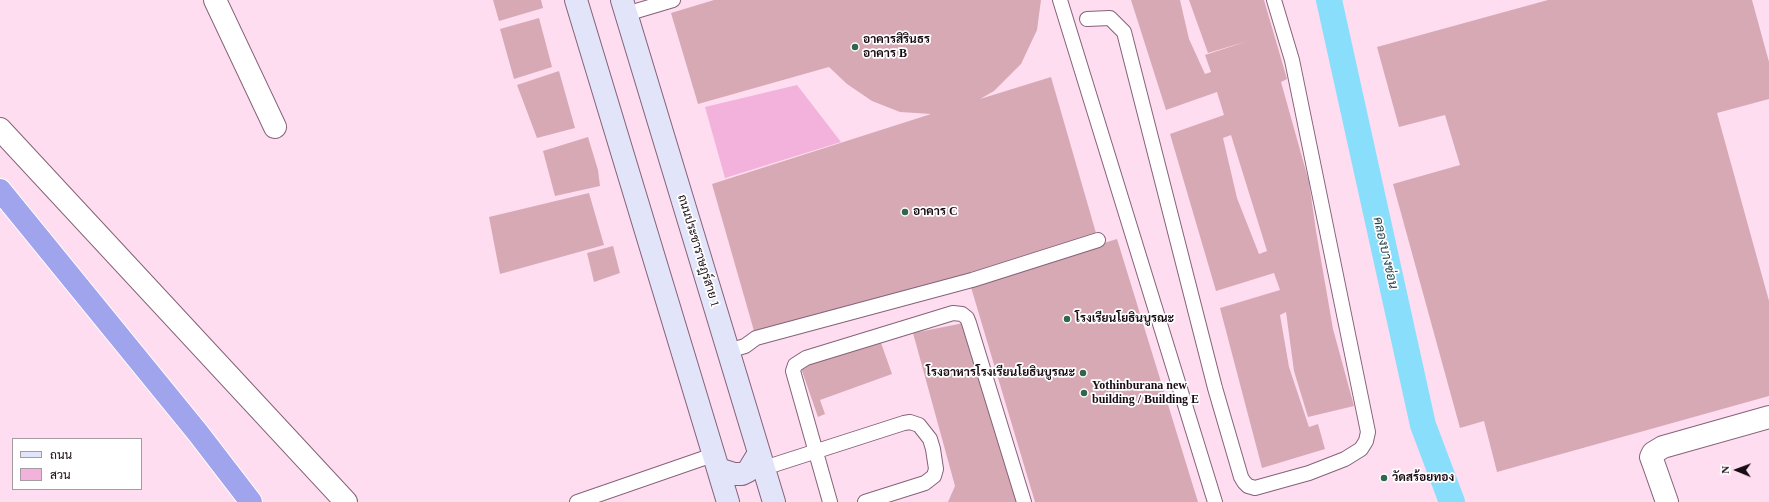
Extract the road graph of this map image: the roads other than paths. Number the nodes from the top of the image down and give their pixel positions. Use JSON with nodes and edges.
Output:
{"nodes":[{"id":1,"x":215,"y":0,"type":"edge"},
{"id":2,"x":576,"y":0,"type":"edge"},
{"id":3,"x":673,"y":0,"type":"edge"},
{"id":4,"x":1060,"y":0,"type":"edge"},
{"id":5,"x":1274,"y":0,"type":"edge"},
{"id":6,"x":624,"y":7,"type":"edge"},
{"id":7,"x":1088,"y":19,"type":"dead end"},
{"id":8,"x":275,"y":127,"type":"dead end"},
{"id":9,"x":0,"y":129,"type":"edge"},
{"id":10,"x":0,"y":190,"type":"edge"},
{"id":11,"x":1098,"y":240,"type":"dead end"},
{"id":12,"x":728,"y":351,"type":"junction"},
{"id":13,"x":1769,"y":417,"type":"edge"},
{"id":14,"x":815,"y":452,"type":"junction"},
{"id":15,"x":761,"y":461,"type":"junction"},
{"id":16,"x":715,"y":462,"type":"junction"},
{"id":17,"x":251,"y":502,"type":"edge"},
{"id":18,"x":346,"y":502,"type":"edge"},
{"id":19,"x":577,"y":502,"type":"edge"},
{"id":20,"x":728,"y":502,"type":"edge"},
{"id":21,"x":774,"y":502,"type":"edge"},
{"id":22,"x":830,"y":502,"type":"edge"},
{"id":23,"x":865,"y":502,"type":"edge"},
{"id":24,"x":1024,"y":502,"type":"edge"},
{"id":25,"x":1215,"y":502,"type":"edge"},
{"id":26,"x":1667,"y":502,"type":"edge"}],
"edges":[{"from":1,"to":8,"type":"street"},
{"from":2,"to":16,"type":"main road"},
{"from":3,"to":6,"type":"lane"},
{"from":4,"to":25,"type":"lane"},
{"from":5,"to":7,"type":"lane"},
{"from":6,"to":12,"type":"main road","name":"ถนนประชาราษฎร์สาย 1"},
{"from":9,"to":18,"type":"street"},
{"from":10,"to":17,"type":"highway"},
{"from":11,"to":12,"type":"lane"},
{"from":12,"to":15,"type":"main road","name":"ถนนประชาราษฎร์สาย 1"},
{"from":13,"to":26,"type":"street"},
{"from":14,"to":15,"type":"lane"},
{"from":14,"to":22,"type":"lane"},
{"from":14,"to":23,"type":"lane"},
{"from":14,"to":24,"type":"lane"},
{"from":15,"to":16,"type":"main road"},
{"from":15,"to":21,"type":"main road","name":"ถนนประชาราษฎร์สาย 1"},
{"from":16,"to":19,"type":"lane"},
{"from":16,"to":20,"type":"main road"}]}
